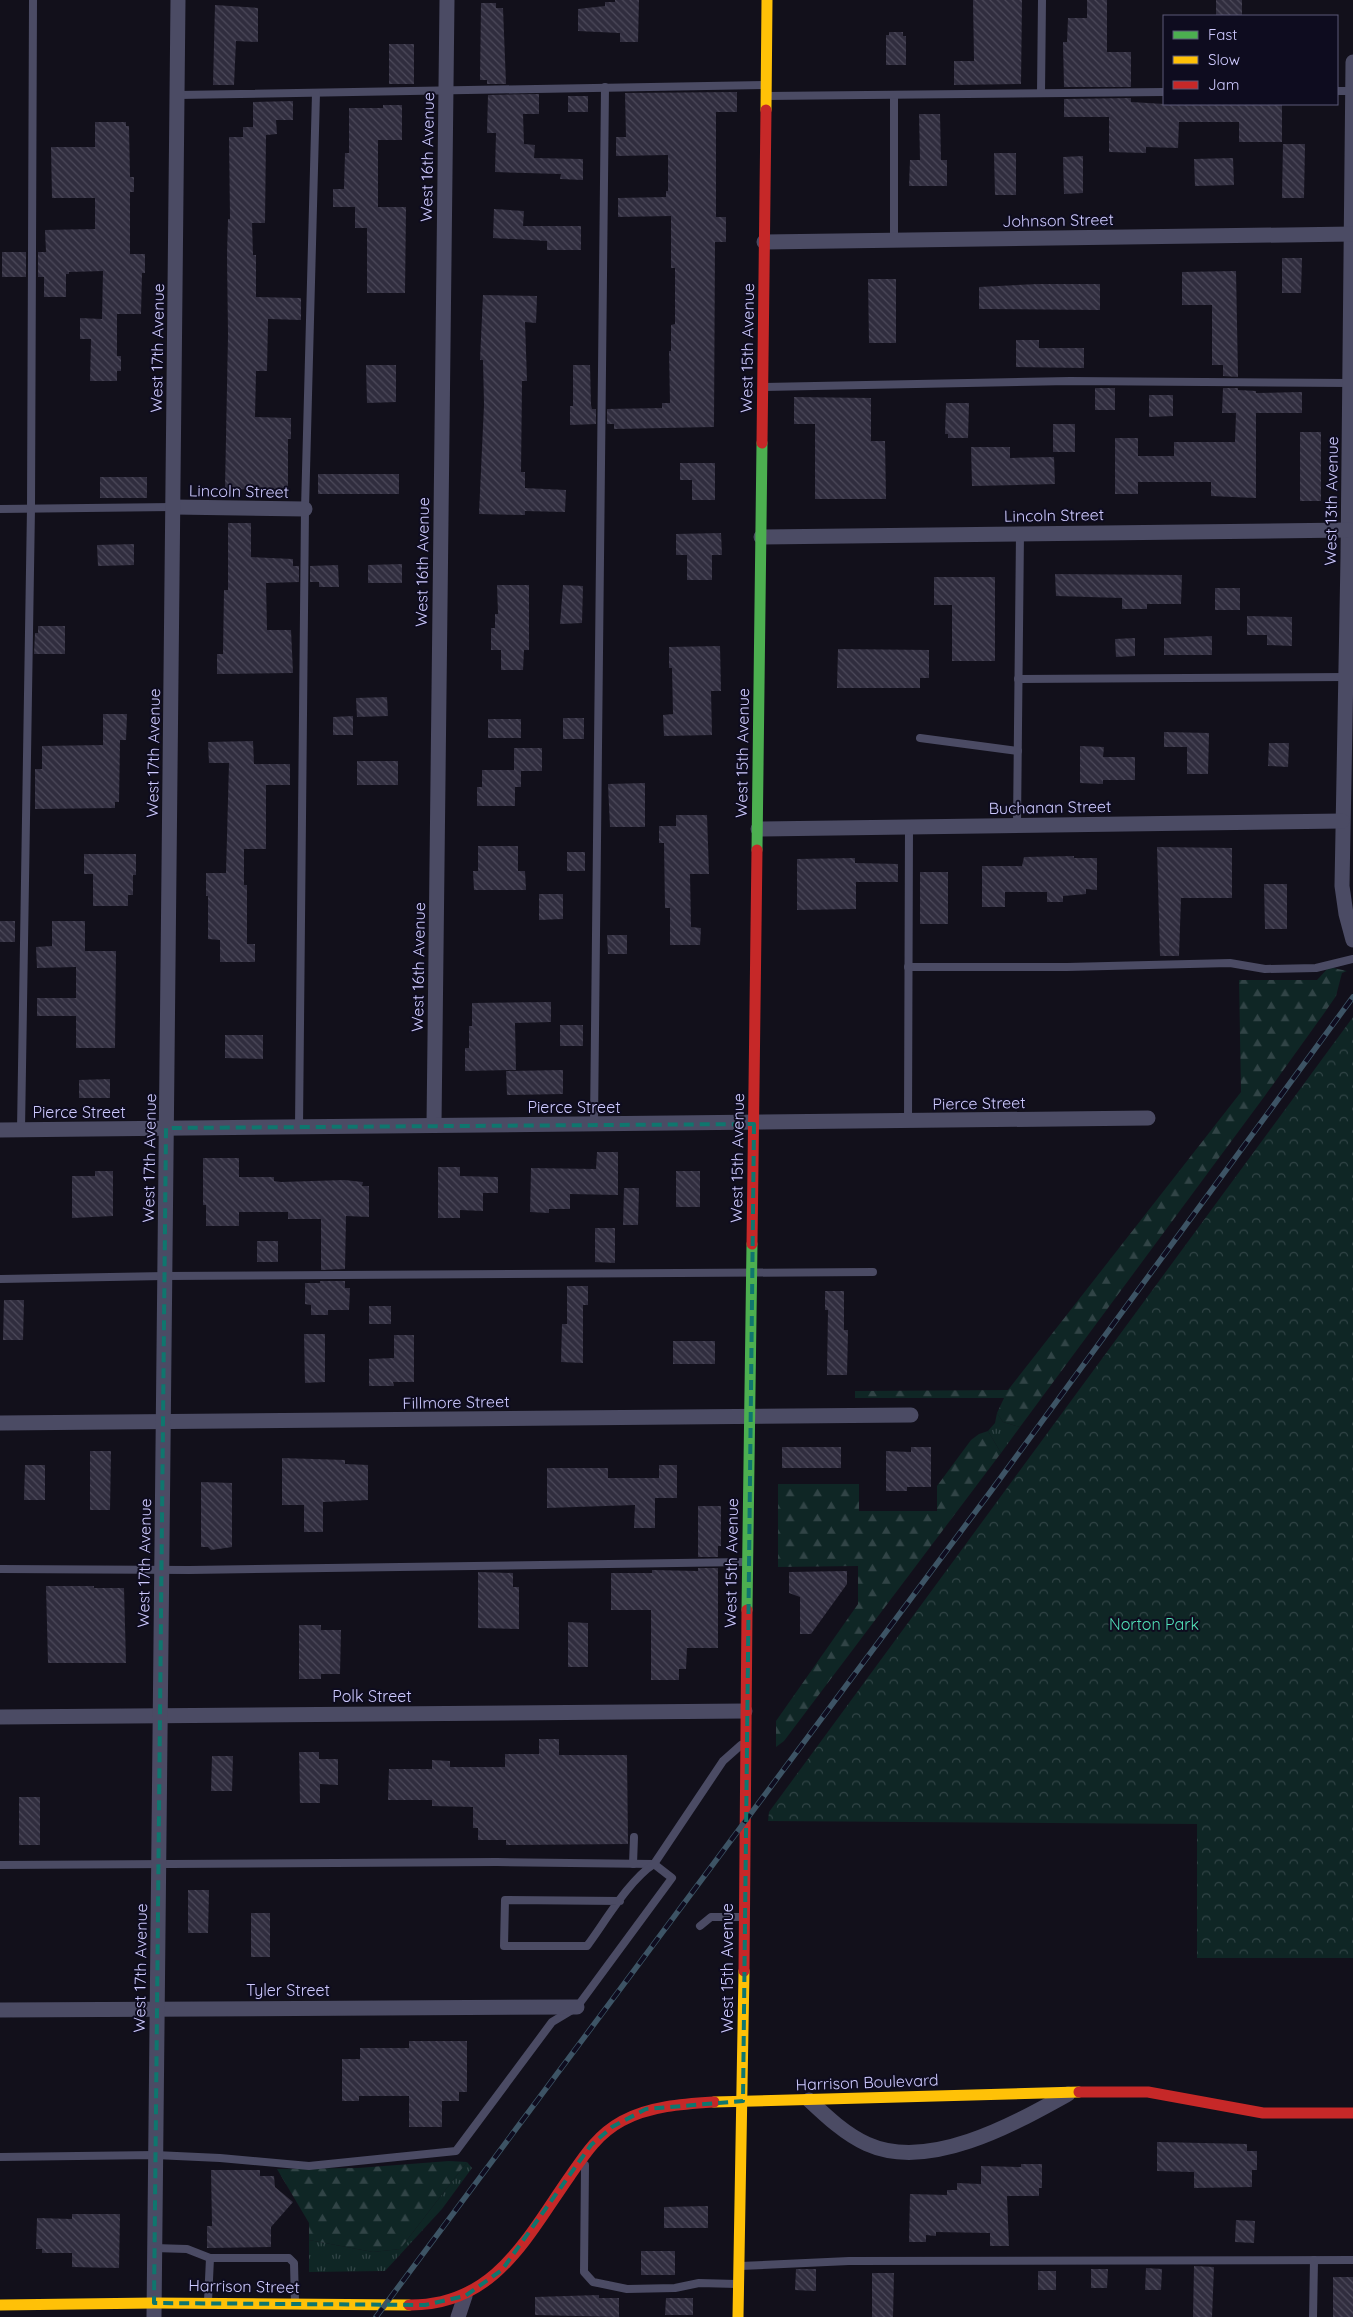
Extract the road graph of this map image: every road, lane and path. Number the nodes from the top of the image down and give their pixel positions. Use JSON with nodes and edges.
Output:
{"nodes":[{"id":1,"x":33,"y":0,"type":"edge"},
{"id":2,"x":178,"y":0,"type":"edge"},
{"id":3,"x":447,"y":0,"type":"edge"},
{"id":4,"x":767,"y":0,"type":"edge"},
{"id":5,"x":1042,"y":0,"type":"edge"},
{"id":6,"x":1353,"y":62,"type":"edge"},
{"id":7,"x":605,"y":87,"type":"junction"},
{"id":8,"x":766,"y":90,"type":"junction"},
{"id":9,"x":445,"y":91,"type":"junction"},
{"id":10,"x":1338,"y":91,"type":"edge"},
{"id":11,"x":1353,"y":91,"type":"edge"},
{"id":12,"x":1163,"y":92,"type":"edge"},
{"id":13,"x":316,"y":93,"type":"junction"},
{"id":14,"x":1041,"y":93,"type":"junction"},
{"id":15,"x":178,"y":95,"type":"junction"},
{"id":16,"x":894,"y":95,"type":"junction"},
{"id":17,"x":1352,"y":234,"type":"edge"},
{"id":18,"x":894,"y":240,"type":"junction"},
{"id":19,"x":764,"y":242,"type":"junction"},
{"id":20,"x":1350,"y":383,"type":"junction"},
{"id":21,"x":762,"y":387,"type":"junction"},
{"id":22,"x":173,"y":507,"type":"junction"},
{"id":23,"x":30,"y":508,"type":"junction"},
{"id":24,"x":0,"y":509,"type":"edge"},
{"id":25,"x":305,"y":509,"type":"junction"},
{"id":26,"x":1348,"y":530,"type":"junction"},
{"id":27,"x":1020,"y":533,"type":"junction"},
{"id":28,"x":761,"y":537,"type":"junction"},
{"id":29,"x":1351,"y":557,"type":"edge"},
{"id":30,"x":1345,"y":677,"type":"junction"},
{"id":31,"x":1018,"y":679,"type":"junction"},
{"id":32,"x":920,"y":738,"type":"dead end"},
{"id":33,"x":1018,"y":751,"type":"junction"},
{"id":34,"x":1342,"y":821,"type":"junction"},
{"id":35,"x":1016,"y":824,"type":"junction"},
{"id":36,"x":909,"y":827,"type":"junction"},
{"id":37,"x":758,"y":829,"type":"junction"},
{"id":38,"x":1353,"y":940,"type":"edge"},
{"id":39,"x":1353,"y":959,"type":"edge"},
{"id":40,"x":908,"y":968,"type":"junction"},
{"id":41,"x":1148,"y":1118,"type":"dead end"},
{"id":42,"x":908,"y":1122,"type":"junction"},
{"id":43,"x":594,"y":1124,"type":"junction"},
{"id":44,"x":754,"y":1124,"type":"junction"},
{"id":45,"x":434,"y":1125,"type":"junction"},
{"id":46,"x":299,"y":1127,"type":"junction"},
{"id":47,"x":166,"y":1128,"type":"junction"},
{"id":48,"x":0,"y":1130,"type":"edge"},
{"id":49,"x":21,"y":1130,"type":"junction"},
{"id":50,"x":751,"y":1271,"type":"junction"},
{"id":51,"x":874,"y":1272,"type":"dead end"},
{"id":52,"x":165,"y":1276,"type":"junction"},
{"id":53,"x":0,"y":1279,"type":"edge"},
{"id":54,"x":912,"y":1415,"type":"dead end"},
{"id":55,"x":750,"y":1416,"type":"junction"},
{"id":56,"x":163,"y":1422,"type":"junction"},
{"id":57,"x":0,"y":1423,"type":"edge"},
{"id":58,"x":747,"y":1562,"type":"junction"},
{"id":59,"x":0,"y":1569,"type":"edge"},
{"id":60,"x":162,"y":1570,"type":"junction"},
{"id":61,"x":744,"y":1711,"type":"junction"},
{"id":62,"x":160,"y":1715,"type":"junction"},
{"id":63,"x":0,"y":1717,"type":"edge"},
{"id":64,"x":744,"y":1742,"type":"junction"},
{"id":65,"x":634,"y":1837,"type":"dead end"},
{"id":66,"x":633,"y":1864,"type":"junction"},
{"id":67,"x":654,"y":1864,"type":"junction"},
{"id":68,"x":0,"y":1865,"type":"edge"},
{"id":69,"x":158,"y":1865,"type":"junction"},
{"id":70,"x":620,"y":1901,"type":"junction"},
{"id":71,"x":744,"y":1917,"type":"junction"},
{"id":72,"x":700,"y":1926,"type":"dead end"},
{"id":73,"x":577,"y":2007,"type":"junction"},
{"id":74,"x":157,"y":2008,"type":"junction"},
{"id":75,"x":0,"y":2010,"type":"edge"},
{"id":76,"x":1071,"y":2092,"type":"junction"},
{"id":77,"x":809,"y":2100,"type":"junction"},
{"id":78,"x":743,"y":2102,"type":"junction"},
{"id":79,"x":1353,"y":2113,"type":"edge"},
{"id":80,"x":585,"y":2154,"type":"junction"},
{"id":81,"x":155,"y":2155,"type":"junction"},
{"id":82,"x":0,"y":2157,"type":"edge"},
{"id":83,"x":154,"y":2248,"type":"junction"},
{"id":84,"x":210,"y":2258,"type":"junction"},
{"id":85,"x":1314,"y":2260,"type":"junction"},
{"id":86,"x":1353,"y":2260,"type":"edge"},
{"id":87,"x":739,"y":2266,"type":"junction"},
{"id":88,"x":739,"y":2284,"type":"junction"},
{"id":89,"x":465,"y":2296,"type":"junction"},
{"id":90,"x":208,"y":2303,"type":"junction"},
{"id":91,"x":295,"y":2304,"type":"junction"},
{"id":92,"x":0,"y":2305,"type":"edge"},
{"id":93,"x":154,"y":2310,"type":"edge"},
{"id":94,"x":458,"y":2317,"type":"edge"},
{"id":95,"x":738,"y":2317,"type":"edge"},
{"id":96,"x":1313,"y":2317,"type":"edge"}],
"edges":[{"from":1,"to":23,"type":"lane"},
{"from":2,"to":15,"type":"street","name":"West 17th Avenue"},
{"from":3,"to":9,"type":"street","name":"West 16th Avenue"},
{"from":4,"to":8,"type":"main road","name":"West 15th Avenue"},
{"from":5,"to":14,"type":"lane"},
{"from":6,"to":11,"type":"street","name":"West 13th Avenue"},
{"from":7,"to":8,"type":"lane"},
{"from":7,"to":9,"type":"lane"},
{"from":7,"to":43,"type":"lane"},
{"from":8,"to":16,"type":"lane"},
{"from":8,"to":19,"type":"main road","name":"West 15th Avenue"},
{"from":9,"to":13,"type":"lane"},
{"from":9,"to":45,"type":"street","name":"West 16th Avenue"},
{"from":10,"to":11,"type":"lane"},
{"from":11,"to":17,"type":"street","name":"West 13th Avenue"},
{"from":12,"to":14,"type":"lane"},
{"from":13,"to":15,"type":"lane"},
{"from":13,"to":25,"type":"lane"},
{"from":14,"to":16,"type":"lane"},
{"from":15,"to":22,"type":"street","name":"West 17th Avenue"},
{"from":16,"to":18,"type":"lane"},
{"from":17,"to":18,"type":"street","name":"Johnson Street"},
{"from":17,"to":20,"type":"street","name":"West 13th Avenue"},
{"from":18,"to":19,"type":"street","name":"Johnson Street"},
{"from":19,"to":21,"type":"main road","name":"West 15th Avenue"},
{"from":20,"to":21,"type":"lane"},
{"from":20,"to":26,"type":"street","name":"West 13th Avenue"},
{"from":21,"to":28,"type":"main road","name":"West 15th Avenue"},
{"from":22,"to":23,"type":"lane"},
{"from":22,"to":25,"type":"street","name":"Lincoln Street"},
{"from":22,"to":47,"type":"street","name":"West 17th Avenue"},
{"from":23,"to":24,"type":"lane"},
{"from":23,"to":49,"type":"lane"},
{"from":25,"to":46,"type":"lane"},
{"from":26,"to":27,"type":"street","name":"Lincoln Street"},
{"from":26,"to":29,"type":"street","name":"West 13th Avenue"},
{"from":27,"to":28,"type":"street","name":"Lincoln Street"},
{"from":27,"to":31,"type":"lane"},
{"from":28,"to":37,"type":"main road","name":"West 15th Avenue"},
{"from":29,"to":30,"type":"street","name":"West 13th Avenue"},
{"from":30,"to":31,"type":"lane"},
{"from":30,"to":34,"type":"street","name":"West 13th Avenue"},
{"from":31,"to":33,"type":"lane"},
{"from":32,"to":33,"type":"lane"},
{"from":33,"to":35,"type":"lane"},
{"from":34,"to":35,"type":"street","name":"Buchanan Street"},
{"from":34,"to":38,"type":"street","name":"West 13th Avenue"},
{"from":35,"to":36,"type":"street","name":"Buchanan Street"},
{"from":36,"to":37,"type":"street","name":"Buchanan Street"},
{"from":36,"to":40,"type":"lane"},
{"from":37,"to":44,"type":"main road","name":"West 15th Avenue"},
{"from":39,"to":40,"type":"lane"},
{"from":40,"to":42,"type":"lane"},
{"from":41,"to":42,"type":"street","name":"Pierce Street"},
{"from":42,"to":44,"type":"street","name":"Pierce Street"},
{"from":43,"to":44,"type":"street","name":"Pierce Street"},
{"from":43,"to":45,"type":"street","name":"Pierce Street"},
{"from":44,"to":50,"type":"main road","name":"West 15th Avenue"},
{"from":45,"to":46,"type":"street","name":"Pierce Street"},
{"from":46,"to":47,"type":"street","name":"Pierce Street"},
{"from":47,"to":49,"type":"street","name":"Pierce Street"},
{"from":47,"to":52,"type":"street","name":"West 17th Avenue"},
{"from":48,"to":49,"type":"street","name":"Pierce Street"},
{"from":50,"to":51,"type":"lane"},
{"from":50,"to":52,"type":"lane"},
{"from":50,"to":55,"type":"main road","name":"West 15th Avenue"},
{"from":52,"to":53,"type":"lane"},
{"from":52,"to":56,"type":"street","name":"West 17th Avenue"},
{"from":54,"to":55,"type":"street","name":"Fillmore Street"},
{"from":55,"to":56,"type":"street","name":"Fillmore Street"},
{"from":55,"to":58,"type":"main road","name":"West 15th Avenue"},
{"from":56,"to":57,"type":"street","name":"Fillmore Street"},
{"from":56,"to":60,"type":"street","name":"West 17th Avenue"},
{"from":58,"to":60,"type":"lane"},
{"from":58,"to":61,"type":"main road","name":"West 15th Avenue"},
{"from":59,"to":60,"type":"lane"},
{"from":60,"to":62,"type":"street","name":"West 17th Avenue"},
{"from":61,"to":62,"type":"street","name":"Polk Street"},
{"from":61,"to":64,"type":"main road","name":"West 15th Avenue"},
{"from":62,"to":63,"type":"street","name":"Polk Street"},
{"from":62,"to":69,"type":"street","name":"West 17th Avenue"},
{"from":64,"to":67,"type":"lane"},
{"from":64,"to":71,"type":"main road","name":"West 15th Avenue"},
{"from":65,"to":66,"type":"lane"},
{"from":66,"to":67,"type":"lane"},
{"from":66,"to":69,"type":"lane"},
{"from":67,"to":70,"type":"lane"},
{"from":67,"to":73,"type":"lane"},
{"from":68,"to":69,"type":"lane"},
{"from":69,"to":74,"type":"street","name":"West 17th Avenue"},
{"from":70,"to":70,"type":"lane"},
{"from":71,"to":72,"type":"lane"},
{"from":71,"to":78,"type":"main road","name":"West 15th Avenue"},
{"from":73,"to":74,"type":"street","name":"Tyler Street"},
{"from":73,"to":81,"type":"lane"},
{"from":74,"to":75,"type":"street","name":"Tyler Street"},
{"from":74,"to":81,"type":"street","name":"West 17th Avenue"},
{"from":76,"to":77,"type":"main road","name":"Harrison Boulevard"},
{"from":76,"to":77,"type":"street"},
{"from":76,"to":79,"type":"main road","name":"Harrison Boulevard"},
{"from":77,"to":78,"type":"main road","name":"Harrison Boulevard"},
{"from":78,"to":80,"type":"main road","name":"Harrison Boulevard"},
{"from":78,"to":87,"type":"main road","name":"West 15th Avenue"},
{"from":80,"to":88,"type":"lane"},
{"from":80,"to":89,"type":"main road","name":"Harrison Boulevard"},
{"from":81,"to":82,"type":"lane"},
{"from":81,"to":83,"type":"street","name":"West 17th Avenue"},
{"from":83,"to":84,"type":"lane"},
{"from":83,"to":93,"type":"street","name":"West 17th Avenue"},
{"from":84,"to":90,"type":"lane"},
{"from":84,"to":91,"type":"lane"},
{"from":85,"to":86,"type":"lane"},
{"from":85,"to":87,"type":"lane"},
{"from":85,"to":96,"type":"lane"},
{"from":87,"to":88,"type":"main road","name":"West 15th Avenue"},
{"from":88,"to":95,"type":"main road","name":"West 15th Avenue"},
{"from":89,"to":91,"type":"main road","name":"Harrison Street"},
{"from":89,"to":94,"type":"street"},
{"from":90,"to":91,"type":"main road","name":"Harrison Street"},
{"from":90,"to":93,"type":"main road","name":"Harrison Street"},
{"from":92,"to":93,"type":"main road","name":"Harrison Street"}]}
